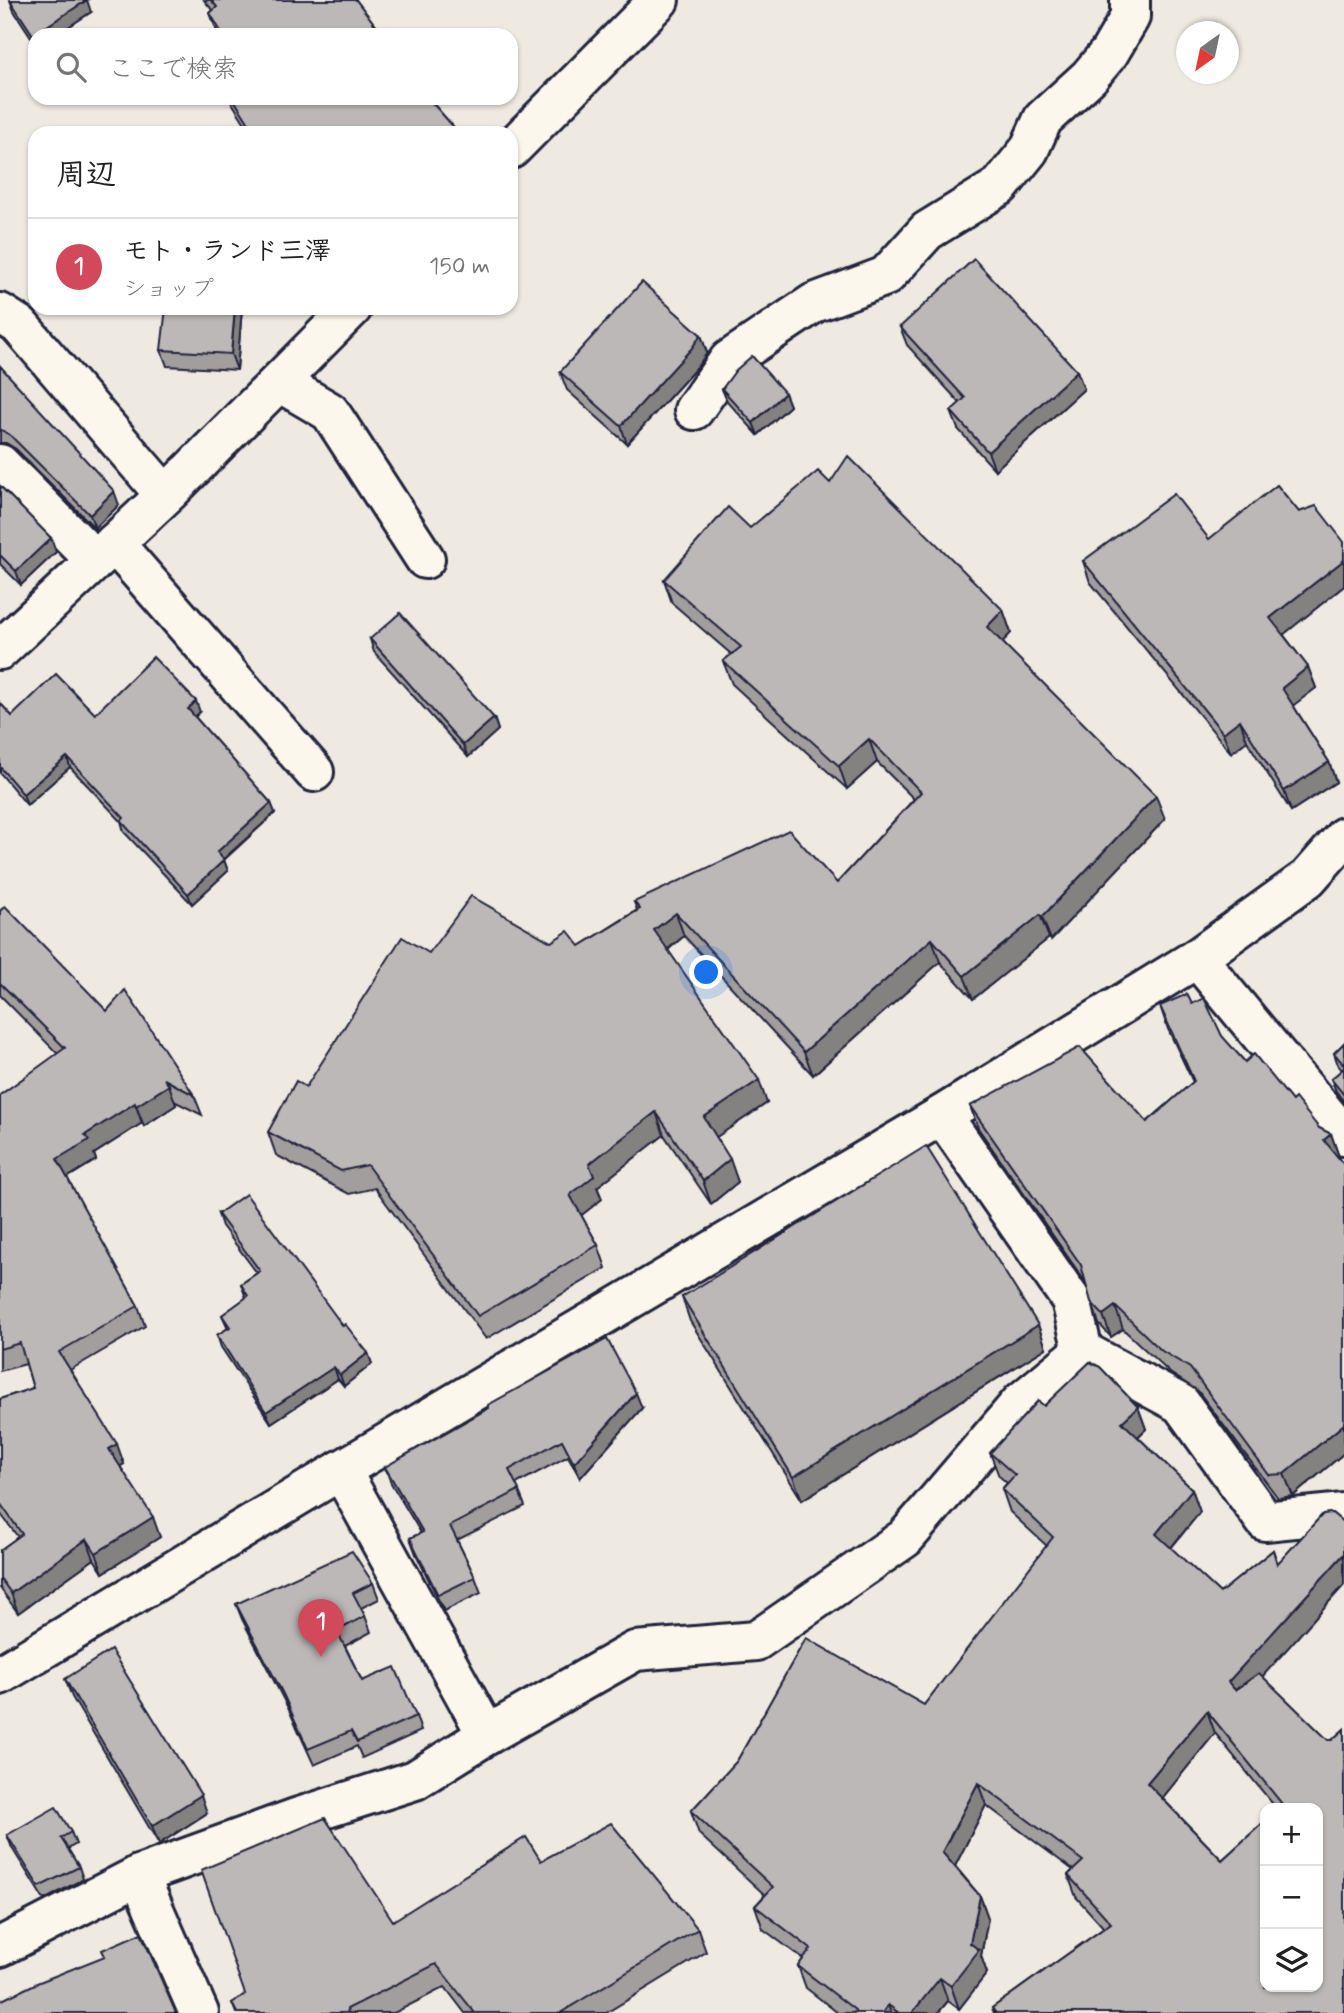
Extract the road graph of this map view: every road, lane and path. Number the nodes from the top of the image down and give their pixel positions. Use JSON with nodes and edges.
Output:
{"nodes":[{"id":1,"x":659,"y":0,"type":"edge"},
{"id":2,"x":1130,"y":0,"type":"edge"},
{"id":3,"x":518,"y":142,"type":"edge"},
{"id":4,"x":0,"y":313,"type":"edge"},
{"id":5,"x":345,"y":315,"type":"edge"},
{"id":6,"x":279,"y":382,"type":"junction"},
{"id":7,"x":694,"y":410,"type":"dead end"},
{"id":8,"x":0,"y":464,"type":"edge"},
{"id":9,"x":165,"y":495,"type":"junction"},
{"id":10,"x":105,"y":552,"type":"junction"},
{"id":11,"x":425,"y":559,"type":"dead end"},
{"id":12,"x":0,"y":650,"type":"edge"},
{"id":13,"x":314,"y":772,"type":"dead end"},
{"id":14,"x":1344,"y":836,"type":"edge"},
{"id":15,"x":1344,"y":867,"type":"edge"},
{"id":16,"x":1308,"y":878,"type":"junction"},
{"id":17,"x":1197,"y":958,"type":"junction"},
{"id":18,"x":942,"y":1115,"type":"junction"},
{"id":19,"x":1344,"y":1136,"type":"edge"},
{"id":20,"x":1083,"y":1351,"type":"junction"},
{"id":21,"x":341,"y":1470,"type":"junction"},
{"id":22,"x":1344,"y":1513,"type":"edge"},
{"id":23,"x":0,"y":1675,"type":"edge"},
{"id":24,"x":487,"y":1735,"type":"junction"},
{"id":25,"x":139,"y":1875,"type":"junction"},
{"id":26,"x":0,"y":1947,"type":"edge"},
{"id":27,"x":199,"y":2013,"type":"edge"}],
"edges":[{"from":1,"to":3,"type":"street"},
{"from":2,"to":7,"type":"street"},
{"from":4,"to":9,"type":"street"},
{"from":5,"to":6,"type":"street"},
{"from":6,"to":9,"type":"street"},
{"from":6,"to":11,"type":"street"},
{"from":8,"to":10,"type":"street"},
{"from":9,"to":10,"type":"street"},
{"from":10,"to":12,"type":"street"},
{"from":10,"to":13,"type":"street"},
{"from":14,"to":16,"type":"street"},
{"from":15,"to":16,"type":"street"},
{"from":16,"to":17,"type":"street"},
{"from":17,"to":18,"type":"street"},
{"from":17,"to":19,"type":"street"},
{"from":18,"to":20,"type":"street"},
{"from":18,"to":21,"type":"street"},
{"from":20,"to":22,"type":"street"},
{"from":20,"to":24,"type":"street"},
{"from":21,"to":23,"type":"street"},
{"from":21,"to":24,"type":"street"},
{"from":24,"to":25,"type":"street"},
{"from":25,"to":26,"type":"street"},
{"from":25,"to":27,"type":"street"}]}
